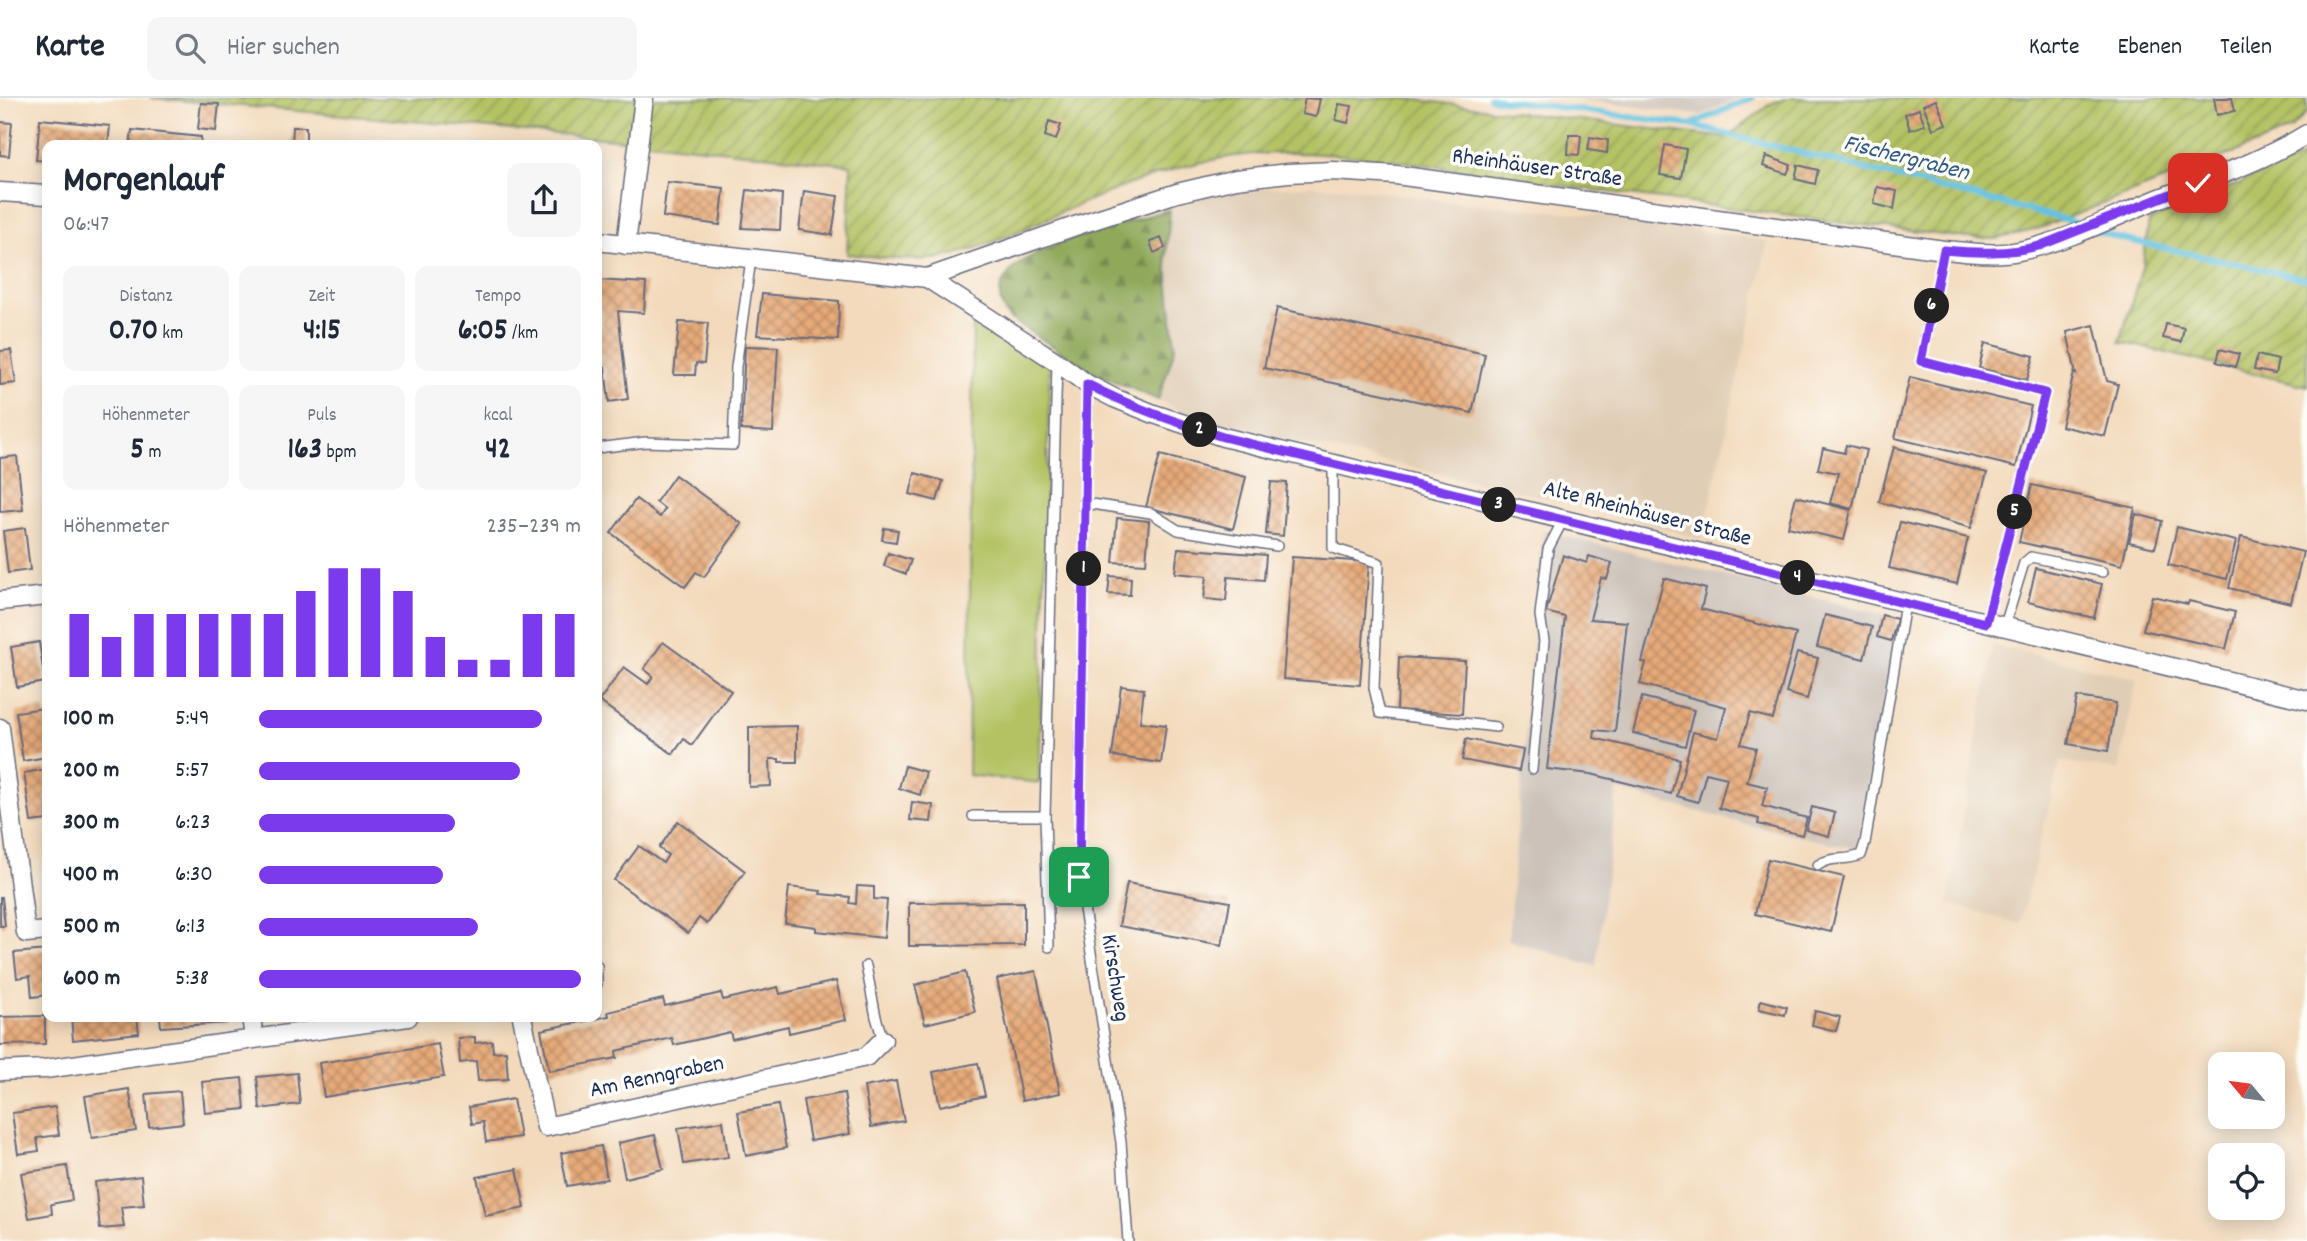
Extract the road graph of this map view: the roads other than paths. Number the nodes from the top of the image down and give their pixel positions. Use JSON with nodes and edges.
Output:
{"nodes":[{"id":1,"x":644,"y":98,"type":"edge"},
{"id":2,"x":2307,"y":134,"type":"edge"},
{"id":3,"x":0,"y":192,"type":"edge"},
{"id":4,"x":42,"y":195,"type":"edge"},
{"id":5,"x":602,"y":242,"type":"edge"},
{"id":6,"x":626,"y":244,"type":"junction"},
{"id":7,"x":1944,"y":250,"type":"junction"},
{"id":8,"x":751,"y":258,"type":"junction"},
{"id":9,"x":927,"y":278,"type":"junction"},
{"id":10,"x":1057,"y":362,"type":"junction"},
{"id":11,"x":1087,"y":384,"type":"junction"},
{"id":12,"x":602,"y":447,"type":"edge"},
{"id":13,"x":1333,"y":464,"type":"junction"},
{"id":14,"x":1085,"y":503,"type":"junction"},
{"id":15,"x":1563,"y":520,"type":"junction"},
{"id":16,"x":1277,"y":546,"type":"dead end"},
{"id":17,"x":2103,"y":572,"type":"dead end"},
{"id":18,"x":42,"y":597,"type":"edge"},
{"id":19,"x":0,"y":601,"type":"edge"},
{"id":20,"x":1905,"y":604,"type":"junction"},
{"id":21,"x":1986,"y":623,"type":"junction"},
{"id":22,"x":2004,"y":628,"type":"junction"},
{"id":23,"x":2307,"y":701,"type":"edge"},
{"id":24,"x":1496,"y":727,"type":"dead end"},
{"id":25,"x":0,"y":728,"type":"edge"},
{"id":26,"x":1532,"y":769,"type":"dead end"},
{"id":27,"x":973,"y":816,"type":"dead end"},
{"id":28,"x":1045,"y":816,"type":"junction"},
{"id":29,"x":1818,"y":865,"type":"dead end"},
{"id":30,"x":42,"y":931,"type":"edge"},
{"id":31,"x":1049,"y":947,"type":"dead end"},
{"id":32,"x":866,"y":966,"type":"dead end"},
{"id":33,"x":252,"y":1022,"type":"edge"},
{"id":34,"x":370,"y":1022,"type":"edge"},
{"id":35,"x":523,"y":1022,"type":"edge"},
{"id":36,"x":254,"y":1037,"type":"junction"},
{"id":37,"x":883,"y":1040,"type":"joint"},
{"id":38,"x":0,"y":1071,"type":"edge"},
{"id":39,"x":1128,"y":1241,"type":"edge"}],
"edges":[{"from":1,"to":6,"type":"street"},
{"from":2,"to":7,"type":"street","name":"Rheinhäuser Straße"},
{"from":3,"to":4,"type":"street"},
{"from":5,"to":6,"type":"street","name":"Rheinhäuser Straße"},
{"from":6,"to":8,"type":"street","name":"Rheinhäuser Straße"},
{"from":7,"to":9,"type":"street","name":"Rheinhäuser Straße"},
{"from":7,"to":21,"type":"lane"},
{"from":8,"to":9,"type":"street","name":"Rheinhäuser Straße"},
{"from":8,"to":12,"type":"lane"},
{"from":9,"to":10,"type":"street","name":"Alte Rheinhäuser Straße"},
{"from":10,"to":11,"type":"street","name":"Alte Rheinhäuser Straße"},
{"from":10,"to":28,"type":"lane"},
{"from":11,"to":13,"type":"street","name":"Alte Rheinhäuser Straße"},
{"from":11,"to":14,"type":"lane","name":"Kirschweg"},
{"from":13,"to":15,"type":"street","name":"Alte Rheinhäuser Straße"},
{"from":13,"to":24,"type":"lane"},
{"from":14,"to":16,"type":"lane"},
{"from":14,"to":39,"type":"lane","name":"Kirschweg"},
{"from":15,"to":20,"type":"street","name":"Alte Rheinhäuser Straße"},
{"from":15,"to":26,"type":"lane"},
{"from":17,"to":22,"type":"lane"},
{"from":18,"to":19,"type":"street"},
{"from":20,"to":21,"type":"street","name":"Alte Rheinhäuser Straße"},
{"from":20,"to":29,"type":"lane"},
{"from":21,"to":22,"type":"street","name":"Alte Rheinhäuser Straße"},
{"from":22,"to":23,"type":"street","name":"Alte Rheinhäuser Straße"},
{"from":25,"to":30,"type":"street"},
{"from":27,"to":28,"type":"lane"},
{"from":28,"to":31,"type":"lane"},
{"from":32,"to":37,"type":"lane"},
{"from":33,"to":36,"type":"street"},
{"from":34,"to":36,"type":"street"},
{"from":35,"to":37,"type":"street","name":"Am Renngraben"},
{"from":36,"to":38,"type":"street"}]}
